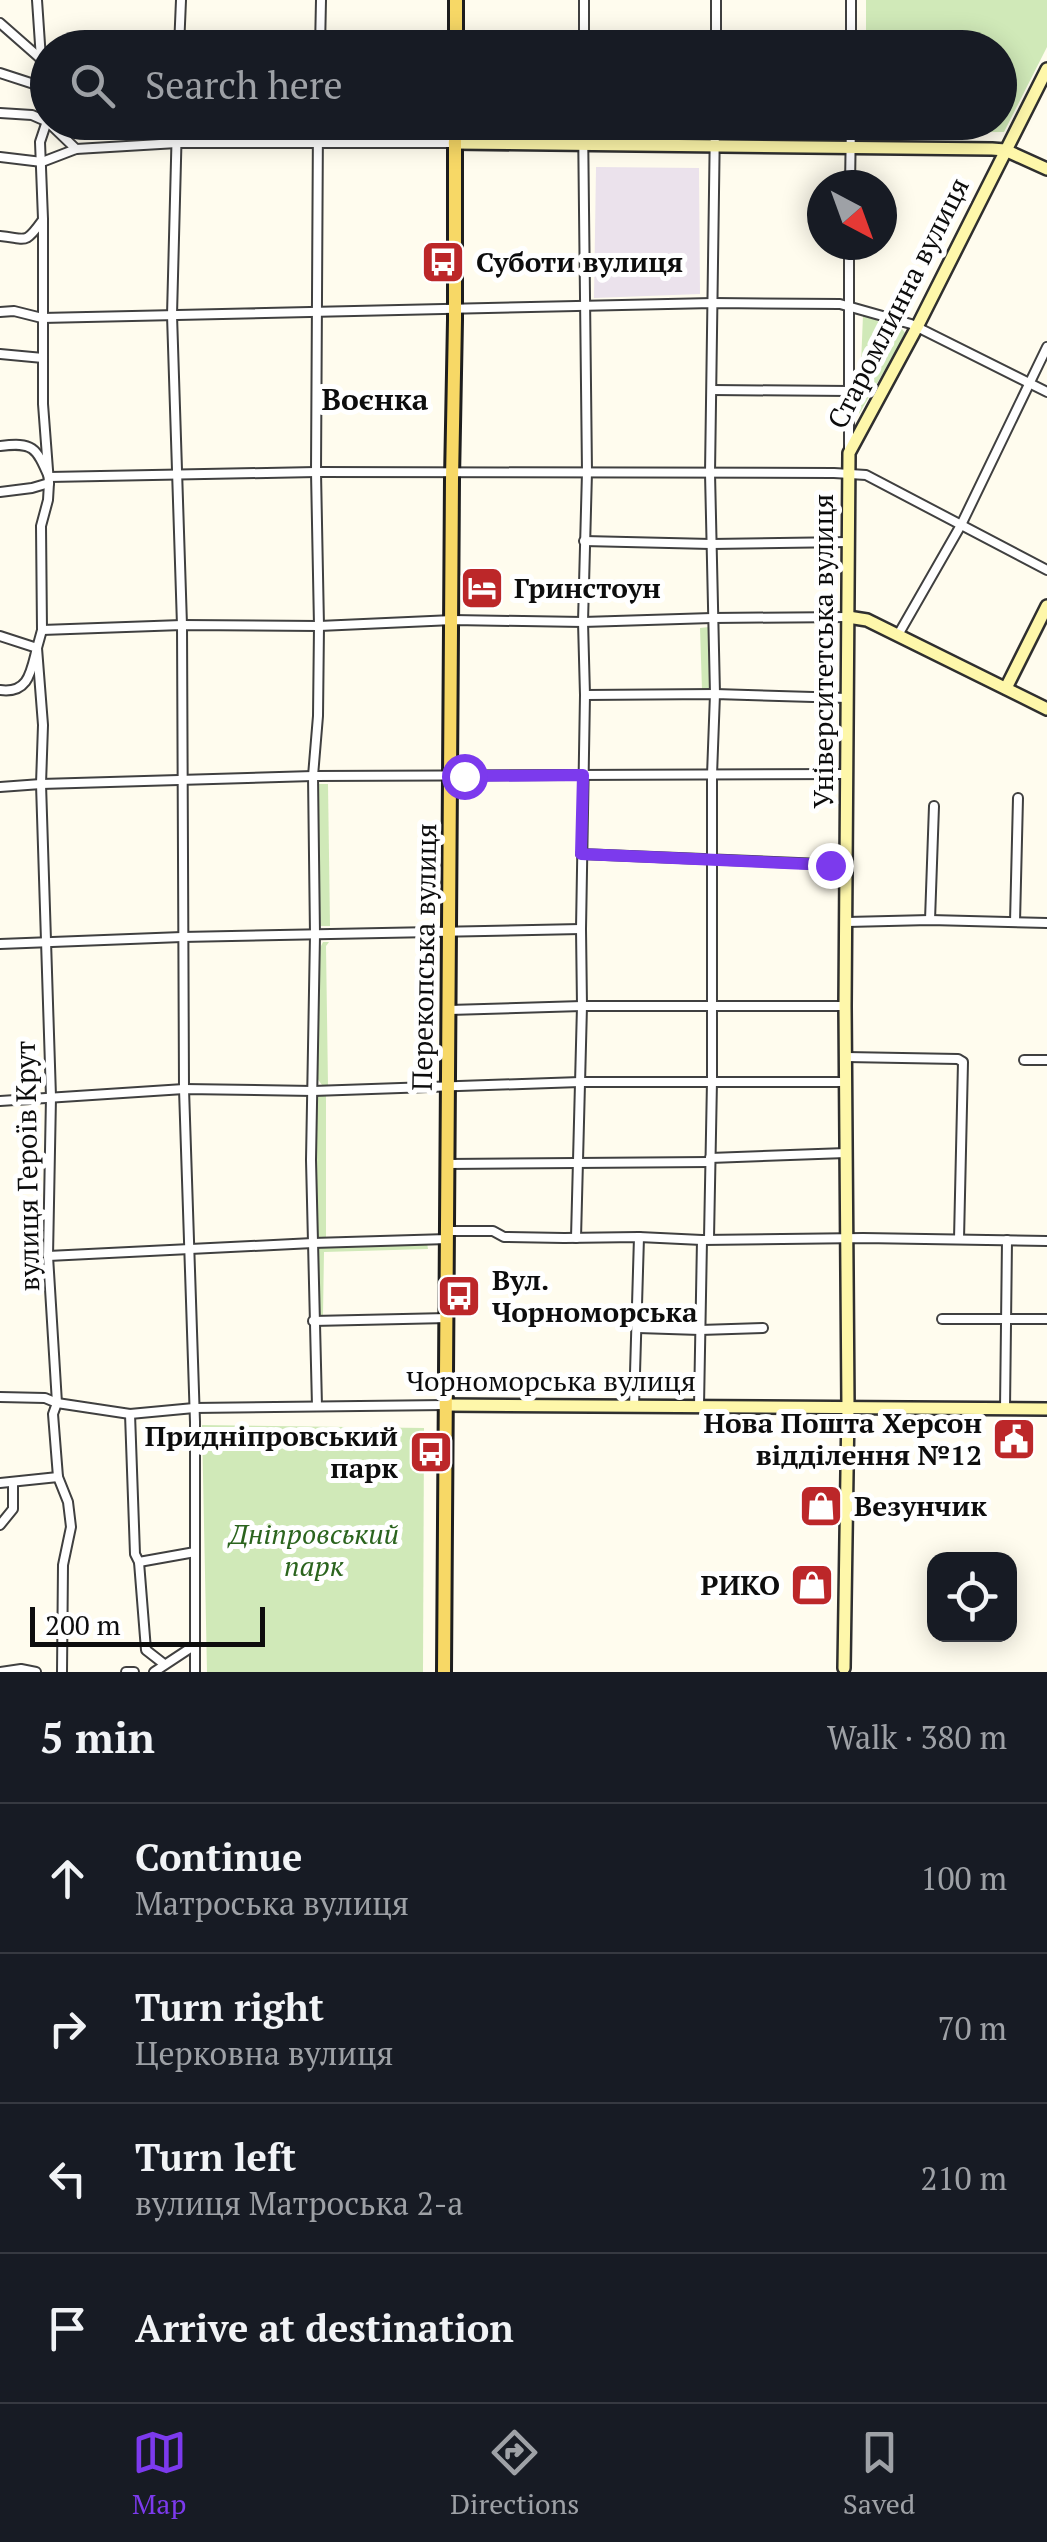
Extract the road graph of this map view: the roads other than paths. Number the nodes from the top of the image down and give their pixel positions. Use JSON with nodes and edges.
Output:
{"nodes":[{"id":1,"x":37,"y":0,"type":"edge"},
{"id":2,"x":181,"y":0,"type":"edge"},
{"id":3,"x":320,"y":0,"type":"edge"},
{"id":4,"x":456,"y":0,"type":"edge"},
{"id":5,"x":584,"y":0,"type":"edge"},
{"id":6,"x":716,"y":0,"type":"edge"},
{"id":7,"x":851,"y":0,"type":"edge"},
{"id":8,"x":0,"y":23,"type":"edge"},
{"id":9,"x":39,"y":30,"type":"edge"},
{"id":10,"x":180,"y":30,"type":"edge"},
{"id":11,"x":320,"y":30,"type":"edge"},
{"id":12,"x":456,"y":30,"type":"edge"},
{"id":13,"x":584,"y":30,"type":"edge"},
{"id":14,"x":716,"y":30,"type":"edge"},
{"id":15,"x":851,"y":30,"type":"edge"},
{"id":16,"x":30,"y":49,"type":"edge"},
{"id":17,"x":1047,"y":69,"type":"edge"},
{"id":18,"x":0,"y":73,"type":"edge"},
{"id":19,"x":30,"y":83,"type":"edge"},
{"id":20,"x":0,"y":114,"type":"edge"},
{"id":21,"x":30,"y":115,"type":"edge"},
{"id":22,"x":1017,"y":127,"type":"edge"},
{"id":23,"x":41,"y":140,"type":"edge"},
{"id":24,"x":67,"y":140,"type":"edge"},
{"id":25,"x":318,"y":140,"type":"edge"},
{"id":26,"x":583,"y":140,"type":"edge"},
{"id":27,"x":715,"y":140,"type":"edge"},
{"id":28,"x":850,"y":140,"type":"edge"},
{"id":29,"x":1010,"y":140,"type":"edge"},
{"id":30,"x":177,"y":143,"type":"junction"},
{"id":31,"x":454,"y":143,"type":"junction"},
{"id":32,"x":318,"y":144,"type":"junction"},
{"id":33,"x":583,"y":146,"type":"junction"},
{"id":34,"x":715,"y":146,"type":"junction"},
{"id":35,"x":850,"y":146,"type":"junction"},
{"id":36,"x":76,"y":148,"type":"junction"},
{"id":37,"x":1005,"y":150,"type":"junction"},
{"id":38,"x":0,"y":158,"type":"edge"},
{"id":39,"x":42,"y":162,"type":"junction"},
{"id":40,"x":1047,"y":169,"type":"edge"},
{"id":41,"x":850,"y":170,"type":"edge"},
{"id":42,"x":43,"y":219,"type":"junction"},
{"id":43,"x":0,"y":236,"type":"edge"},
{"id":44,"x":848,"y":260,"type":"edge"},
{"id":45,"x":713,"y":303,"type":"junction"},
{"id":46,"x":847,"y":305,"type":"junction"},
{"id":47,"x":586,"y":306,"type":"junction"},
{"id":48,"x":455,"y":310,"type":"junction"},
{"id":49,"x":0,"y":312,"type":"edge"},
{"id":50,"x":316,"y":312,"type":"junction"},
{"id":51,"x":172,"y":315,"type":"junction"},
{"id":52,"x":42,"y":318,"type":"junction"},
{"id":53,"x":917,"y":327,"type":"junction"},
{"id":54,"x":1047,"y":347,"type":"edge"},
{"id":55,"x":0,"y":354,"type":"edge"},
{"id":56,"x":42,"y":358,"type":"junction"},
{"id":57,"x":1029,"y":383,"type":"junction"},
{"id":58,"x":712,"y":390,"type":"junction"},
{"id":59,"x":848,"y":390,"type":"junction"},
{"id":60,"x":1047,"y":392,"type":"edge"},
{"id":61,"x":0,"y":446,"type":"edge"},
{"id":62,"x":848,"y":453,"type":"junction"},
{"id":63,"x":316,"y":472,"type":"junction"},
{"id":64,"x":452,"y":472,"type":"junction"},
{"id":65,"x":586,"y":472,"type":"junction"},
{"id":66,"x":710,"y":473,"type":"junction"},
{"id":67,"x":848,"y":474,"type":"junction"},
{"id":68,"x":177,"y":476,"type":"junction"},
{"id":69,"x":49,"y":480,"type":"junction"},
{"id":70,"x":0,"y":492,"type":"edge"},
{"id":71,"x":961,"y":525,"type":"junction"},
{"id":72,"x":584,"y":541,"type":"junction"},
{"id":73,"x":849,"y":542,"type":"junction"},
{"id":74,"x":711,"y":544,"type":"junction"},
{"id":75,"x":1047,"y":570,"type":"edge"},
{"id":76,"x":1047,"y":606,"type":"edge"},
{"id":77,"x":848,"y":617,"type":"junction"},
{"id":78,"x":712,"y":618,"type":"junction"},
{"id":79,"x":452,"y":620,"type":"junction"},
{"id":80,"x":583,"y":622,"type":"junction"},
{"id":81,"x":182,"y":625,"type":"junction"},
{"id":82,"x":319,"y":626,"type":"junction"},
{"id":83,"x":42,"y":630,"type":"junction"},
{"id":84,"x":898,"y":635,"type":"junction"},
{"id":85,"x":0,"y":636,"type":"edge"},
{"id":86,"x":37,"y":648,"type":"junction"},
{"id":87,"x":1006,"y":688,"type":"junction"},
{"id":88,"x":0,"y":690,"type":"edge"},
{"id":89,"x":715,"y":694,"type":"junction"},
{"id":90,"x":585,"y":695,"type":"junction"},
{"id":91,"x":847,"y":698,"type":"junction"},
{"id":92,"x":1047,"y":710,"type":"edge"},
{"id":93,"x":712,"y":774,"type":"junction"},
{"id":94,"x":847,"y":774,"type":"junction"},
{"id":95,"x":583,"y":775,"type":"junction"},
{"id":96,"x":313,"y":776,"type":"junction"},
{"id":97,"x":451,"y":776,"type":"junction"},
{"id":98,"x":182,"y":781,"type":"junction"},
{"id":99,"x":40,"y":784,"type":"junction"},
{"id":100,"x":0,"y":787,"type":"edge"},
{"id":101,"x":1018,"y":798,"type":"dead end"},
{"id":102,"x":934,"y":806,"type":"dead end"},
{"id":103,"x":581,"y":854,"type":"junction"},
{"id":104,"x":712,"y":861,"type":"junction"},
{"id":105,"x":847,"y":865,"type":"junction"},
{"id":106,"x":930,"y":920,"type":"junction"},
{"id":107,"x":847,"y":922,"type":"junction"},
{"id":108,"x":1015,"y":922,"type":"junction"},
{"id":109,"x":1047,"y":922,"type":"edge"},
{"id":110,"x":580,"y":929,"type":"junction"},
{"id":111,"x":450,"y":932,"type":"junction"},
{"id":112,"x":315,"y":936,"type":"junction"},
{"id":113,"x":182,"y":938,"type":"junction"},
{"id":114,"x":45,"y":941,"type":"junction"},
{"id":115,"x":0,"y":944,"type":"edge"},
{"id":116,"x":582,"y":1006,"type":"junction"},
{"id":117,"x":712,"y":1006,"type":"junction"},
{"id":118,"x":846,"y":1006,"type":"junction"},
{"id":119,"x":449,"y":1010,"type":"junction"},
{"id":120,"x":846,"y":1058,"type":"junction"},
{"id":121,"x":1024,"y":1060,"type":"dead end"},
{"id":122,"x":1047,"y":1060,"type":"edge"},
{"id":123,"x":712,"y":1081,"type":"junction"},
{"id":124,"x":580,"y":1082,"type":"junction"},
{"id":125,"x":846,"y":1082,"type":"junction"},
{"id":126,"x":448,"y":1087,"type":"junction"},
{"id":127,"x":184,"y":1089,"type":"junction"},
{"id":128,"x":314,"y":1091,"type":"junction"},
{"id":129,"x":51,"y":1097,"type":"junction"},
{"id":130,"x":0,"y":1100,"type":"edge"},
{"id":131,"x":846,"y":1153,"type":"junction"},
{"id":132,"x":710,"y":1160,"type":"junction"},
{"id":133,"x":577,"y":1162,"type":"junction"},
{"id":134,"x":447,"y":1164,"type":"junction"},
{"id":135,"x":448,"y":1235,"type":"junction"},
{"id":136,"x":639,"y":1237,"type":"junction"},
{"id":137,"x":576,"y":1238,"type":"junction"},
{"id":138,"x":846,"y":1238,"type":"junction"},
{"id":139,"x":706,"y":1239,"type":"junction"},
{"id":140,"x":959,"y":1239,"type":"junction"},
{"id":141,"x":1006,"y":1240,"type":"junction"},
{"id":142,"x":1047,"y":1241,"type":"edge"},
{"id":143,"x":313,"y":1242,"type":"junction"},
{"id":144,"x":190,"y":1250,"type":"junction"},
{"id":145,"x":48,"y":1256,"type":"junction"},
{"id":146,"x":448,"y":1318,"type":"junction"},
{"id":147,"x":942,"y":1319,"type":"dead end"},
{"id":148,"x":1047,"y":1319,"type":"edge"},
{"id":149,"x":1005,"y":1320,"type":"junction"},
{"id":150,"x":314,"y":1321,"type":"junction"},
{"id":151,"x":638,"y":1328,"type":"junction"},
{"id":152,"x":763,"y":1328,"type":"dead end"},
{"id":153,"x":700,"y":1330,"type":"junction"},
{"id":154,"x":0,"y":1397,"type":"edge"},
{"id":155,"x":57,"y":1403,"type":"junction"},
{"id":156,"x":445,"y":1405,"type":"junction"},
{"id":157,"x":316,"y":1406,"type":"junction"},
{"id":158,"x":699,"y":1406,"type":"junction"},
{"id":159,"x":634,"y":1407,"type":"junction"},
{"id":160,"x":848,"y":1407,"type":"junction"},
{"id":161,"x":194,"y":1408,"type":"junction"},
{"id":162,"x":1005,"y":1408,"type":"junction"},
{"id":163,"x":1047,"y":1409,"type":"edge"},
{"id":164,"x":130,"y":1414,"type":"junction"},
{"id":165,"x":58,"y":1477,"type":"junction"},
{"id":166,"x":13,"y":1482,"type":"junction"},
{"id":167,"x":0,"y":1483,"type":"edge"},
{"id":168,"x":0,"y":1525,"type":"edge"},
{"id":169,"x":195,"y":1552,"type":"junction"},
{"id":170,"x":139,"y":1562,"type":"junction"},
{"id":171,"x":195,"y":1644,"type":"junction"},
{"id":172,"x":164,"y":1664,"type":"junction"},
{"id":173,"x":844,"y":1671,"type":"edge"},
{"id":174,"x":0,"y":1672,"type":"edge"},
{"id":175,"x":36,"y":1672,"type":"edge"},
{"id":176,"x":62,"y":1672,"type":"edge"},
{"id":177,"x":154,"y":1672,"type":"edge"},
{"id":178,"x":195,"y":1672,"type":"edge"},
{"id":179,"x":444,"y":1672,"type":"edge"}],
"edges":[{"from":1,"to":9,"type":"street","name":"вулиця Героїв Крут"},
{"from":2,"to":10,"type":"street"},
{"from":3,"to":11,"type":"street"},
{"from":4,"to":12,"type":"main road"},
{"from":5,"to":13,"type":"street"},
{"from":6,"to":14,"type":"street"},
{"from":7,"to":15,"type":"street"},
{"from":8,"to":16,"type":"street"},
{"from":17,"to":22,"type":"street","name":"Старомлинна вулиця"},
{"from":18,"to":19,"type":"street"},
{"from":20,"to":21,"type":"street"},
{"from":23,"to":39,"type":"street","name":"вулиця Героїв Крут"},
{"from":24,"to":36,"type":"street"},
{"from":25,"to":32,"type":"street"},
{"from":26,"to":33,"type":"street"},
{"from":27,"to":34,"type":"street"},
{"from":28,"to":35,"type":"street"},
{"from":29,"to":37,"type":"street","name":"Старомлинна вулиця"},
{"from":30,"to":32,"type":"street"},
{"from":30,"to":36,"type":"street"},
{"from":30,"to":51,"type":"street"},
{"from":31,"to":32,"type":"street"},
{"from":31,"to":33,"type":"street"},
{"from":31,"to":48,"type":"main road","name":"Перекопська вулиця"},
{"from":32,"to":50,"type":"street"},
{"from":33,"to":34,"type":"street"},
{"from":33,"to":47,"type":"street"},
{"from":34,"to":35,"type":"street"},
{"from":34,"to":45,"type":"street"},
{"from":35,"to":37,"type":"street"},
{"from":35,"to":41,"type":"street"},
{"from":36,"to":39,"type":"street"},
{"from":37,"to":40,"type":"street"},
{"from":37,"to":53,"type":"street","name":"Старомлинна вулиця"},
{"from":38,"to":39,"type":"street"},
{"from":39,"to":42,"type":"street","name":"вулиця Героїв Крут"},
{"from":42,"to":43,"type":"street"},
{"from":42,"to":52,"type":"street","name":"вулиця Героїв Крут"},
{"from":44,"to":46,"type":"street","name":"Університетська вулиця"},
{"from":45,"to":46,"type":"street"},
{"from":45,"to":47,"type":"street"},
{"from":45,"to":58,"type":"street"},
{"from":46,"to":53,"type":"street"},
{"from":46,"to":59,"type":"street","name":"Університетська вулиця"},
{"from":47,"to":48,"type":"street"},
{"from":47,"to":65,"type":"street"},
{"from":48,"to":50,"type":"street"},
{"from":48,"to":64,"type":"main road","name":"Перекопська вулиця"},
{"from":49,"to":52,"type":"street"},
{"from":50,"to":51,"type":"street"},
{"from":50,"to":63,"type":"street"},
{"from":51,"to":52,"type":"street"},
{"from":51,"to":68,"type":"street"},
{"from":52,"to":56,"type":"street","name":"вулиця Героїв Крут"},
{"from":53,"to":57,"type":"street"},
{"from":53,"to":62,"type":"street","name":"Старомлинна вулиця"},
{"from":54,"to":57,"type":"street"},
{"from":55,"to":56,"type":"street"},
{"from":56,"to":69,"type":"street","name":"вулиця Героїв Крут"},
{"from":57,"to":60,"type":"street"},
{"from":57,"to":71,"type":"street"},
{"from":58,"to":59,"type":"street"},
{"from":58,"to":66,"type":"street"},
{"from":59,"to":62,"type":"street","name":"Університетська вулиця"},
{"from":61,"to":69,"type":"street"},
{"from":62,"to":67,"type":"street","name":"Університетська вулиця"},
{"from":63,"to":64,"type":"street"},
{"from":63,"to":68,"type":"street"},
{"from":63,"to":82,"type":"street"},
{"from":64,"to":65,"type":"street"},
{"from":64,"to":79,"type":"main road","name":"Перекопська вулиця"},
{"from":65,"to":66,"type":"street"},
{"from":65,"to":72,"type":"street"},
{"from":66,"to":67,"type":"street"},
{"from":66,"to":74,"type":"street"},
{"from":67,"to":71,"type":"street"},
{"from":67,"to":73,"type":"street","name":"Університетська вулиця"},
{"from":68,"to":69,"type":"street"},
{"from":68,"to":81,"type":"street"},
{"from":69,"to":70,"type":"street"},
{"from":69,"to":83,"type":"street","name":"вулиця Героїв Крут"},
{"from":71,"to":75,"type":"street"},
{"from":71,"to":84,"type":"street"},
{"from":72,"to":74,"type":"street"},
{"from":72,"to":80,"type":"street"},
{"from":73,"to":74,"type":"street"},
{"from":73,"to":77,"type":"street","name":"Університетська вулиця"},
{"from":74,"to":78,"type":"street"},
{"from":76,"to":87,"type":"street"},
{"from":77,"to":78,"type":"street"},
{"from":77,"to":84,"type":"street"},
{"from":77,"to":91,"type":"street","name":"Університетська вулиця"},
{"from":78,"to":80,"type":"street"},
{"from":78,"to":89,"type":"street"},
{"from":79,"to":80,"type":"street"},
{"from":79,"to":82,"type":"street"},
{"from":79,"to":97,"type":"main road","name":"Перекопська вулиця"},
{"from":80,"to":90,"type":"street"},
{"from":81,"to":82,"type":"street"},
{"from":81,"to":83,"type":"street"},
{"from":81,"to":98,"type":"street"},
{"from":82,"to":96,"type":"street"},
{"from":83,"to":86,"type":"street","name":"вулиця Героїв Крут"},
{"from":84,"to":87,"type":"street"},
{"from":85,"to":86,"type":"street"},
{"from":86,"to":88,"type":"street"},
{"from":86,"to":99,"type":"street","name":"вулиця Героїв Крут"},
{"from":87,"to":92,"type":"street"},
{"from":89,"to":90,"type":"street"},
{"from":89,"to":91,"type":"street"},
{"from":89,"to":93,"type":"street"},
{"from":90,"to":95,"type":"street"},
{"from":91,"to":94,"type":"street","name":"Університетська вулиця"},
{"from":93,"to":94,"type":"street"},
{"from":93,"to":95,"type":"street"},
{"from":93,"to":104,"type":"street"},
{"from":94,"to":105,"type":"street","name":"Університетська вулиця"},
{"from":95,"to":97,"type":"street"},
{"from":95,"to":103,"type":"street"},
{"from":96,"to":97,"type":"street"},
{"from":96,"to":98,"type":"street"},
{"from":96,"to":112,"type":"street"},
{"from":97,"to":111,"type":"main road","name":"Перекопська вулиця"},
{"from":98,"to":99,"type":"street"},
{"from":98,"to":113,"type":"street"},
{"from":99,"to":100,"type":"street"},
{"from":99,"to":114,"type":"street","name":"вулиця Героїв Крут"},
{"from":101,"to":108,"type":"street"},
{"from":102,"to":106,"type":"street"},
{"from":103,"to":104,"type":"street"},
{"from":103,"to":110,"type":"street"},
{"from":104,"to":105,"type":"street"},
{"from":104,"to":117,"type":"street"},
{"from":105,"to":107,"type":"street","name":"Університетська вулиця"},
{"from":106,"to":107,"type":"street"},
{"from":106,"to":108,"type":"street"},
{"from":107,"to":118,"type":"street","name":"Університетська вулиця"},
{"from":108,"to":109,"type":"street"},
{"from":110,"to":111,"type":"street"},
{"from":110,"to":116,"type":"street"},
{"from":111,"to":112,"type":"street"},
{"from":111,"to":119,"type":"main road","name":"Перекопська вулиця"},
{"from":112,"to":113,"type":"street"},
{"from":112,"to":128,"type":"street"},
{"from":113,"to":114,"type":"street"},
{"from":113,"to":127,"type":"street"},
{"from":114,"to":115,"type":"street"},
{"from":114,"to":129,"type":"street","name":"вулиця Героїв Крут"},
{"from":116,"to":117,"type":"street"},
{"from":116,"to":119,"type":"street"},
{"from":116,"to":124,"type":"street"},
{"from":117,"to":118,"type":"street"},
{"from":117,"to":123,"type":"street"},
{"from":118,"to":120,"type":"street","name":"Університетська вулиця"},
{"from":119,"to":126,"type":"main road","name":"Перекопська вулиця"},
{"from":120,"to":125,"type":"street","name":"Університетська вулиця"},
{"from":120,"to":140,"type":"street"},
{"from":121,"to":122,"type":"street"},
{"from":123,"to":124,"type":"street"},
{"from":123,"to":125,"type":"street"},
{"from":123,"to":132,"type":"street"},
{"from":124,"to":126,"type":"street"},
{"from":124,"to":133,"type":"street"},
{"from":125,"to":131,"type":"street","name":"Університетська вулиця"},
{"from":126,"to":128,"type":"street"},
{"from":126,"to":134,"type":"main road","name":"Перекопська вулиця"},
{"from":127,"to":128,"type":"street"},
{"from":127,"to":129,"type":"street"},
{"from":127,"to":144,"type":"street"},
{"from":128,"to":143,"type":"street"},
{"from":129,"to":130,"type":"street"},
{"from":129,"to":145,"type":"street","name":"вулиця Героїв Крут"},
{"from":131,"to":132,"type":"street"},
{"from":131,"to":138,"type":"street","name":"Університетська вулиця"},
{"from":132,"to":133,"type":"street"},
{"from":132,"to":139,"type":"street"},
{"from":133,"to":134,"type":"street"},
{"from":133,"to":137,"type":"street"},
{"from":134,"to":135,"type":"main road","name":"Перекопська вулиця"},
{"from":135,"to":137,"type":"street"},
{"from":135,"to":143,"type":"street"},
{"from":135,"to":146,"type":"main road","name":"Перекопська вулиця"},
{"from":136,"to":137,"type":"street"},
{"from":136,"to":139,"type":"street"},
{"from":136,"to":151,"type":"street"},
{"from":138,"to":139,"type":"street"},
{"from":138,"to":140,"type":"street"},
{"from":138,"to":160,"type":"street","name":"Університетська вулиця"},
{"from":139,"to":153,"type":"street"},
{"from":140,"to":141,"type":"street"},
{"from":141,"to":142,"type":"street"},
{"from":141,"to":149,"type":"street"},
{"from":143,"to":144,"type":"street"},
{"from":143,"to":150,"type":"street"},
{"from":144,"to":145,"type":"street"},
{"from":144,"to":161,"type":"street"},
{"from":145,"to":155,"type":"street","name":"вулиця Героїв Крут"},
{"from":146,"to":150,"type":"street"},
{"from":146,"to":156,"type":"main road","name":"Перекопська вулиця"},
{"from":147,"to":149,"type":"street"},
{"from":148,"to":149,"type":"street"},
{"from":149,"to":162,"type":"street"},
{"from":150,"to":157,"type":"street"},
{"from":151,"to":153,"type":"street"},
{"from":151,"to":159,"type":"street"},
{"from":152,"to":153,"type":"street"},
{"from":153,"to":158,"type":"street"},
{"from":154,"to":155,"type":"street","name":"Чорноморська вулиця"},
{"from":155,"to":164,"type":"street","name":"Чорноморська вулиця"},
{"from":155,"to":165,"type":"street","name":"вулиця Героїв Крут"},
{"from":156,"to":157,"type":"street","name":"Чорноморська вулиця"},
{"from":156,"to":159,"type":"street","name":"Чорноморська вулиця"},
{"from":156,"to":179,"type":"main road","name":"Перекопська вулиця"},
{"from":157,"to":161,"type":"street","name":"Чорноморська вулиця"},
{"from":158,"to":159,"type":"street","name":"Чорноморська вулиця"},
{"from":158,"to":160,"type":"street","name":"Чорноморська вулиця"},
{"from":160,"to":162,"type":"street","name":"Чорноморська вулиця"},
{"from":160,"to":173,"type":"street","name":"Університетська вулиця"},
{"from":161,"to":164,"type":"street","name":"Чорноморська вулиця"},
{"from":161,"to":169,"type":"street"},
{"from":162,"to":163,"type":"street","name":"Чорноморська вулиця"},
{"from":164,"to":170,"type":"street"},
{"from":165,"to":166,"type":"street"},
{"from":165,"to":176,"type":"street","name":"вулиця Героїв Крут"},
{"from":166,"to":167,"type":"street"},
{"from":166,"to":168,"type":"street"},
{"from":169,"to":170,"type":"street"},
{"from":169,"to":171,"type":"street"},
{"from":170,"to":172,"type":"street"},
{"from":171,"to":172,"type":"street"},
{"from":171,"to":178,"type":"street"},
{"from":172,"to":177,"type":"street"},
{"from":174,"to":175,"type":"street"}]}
